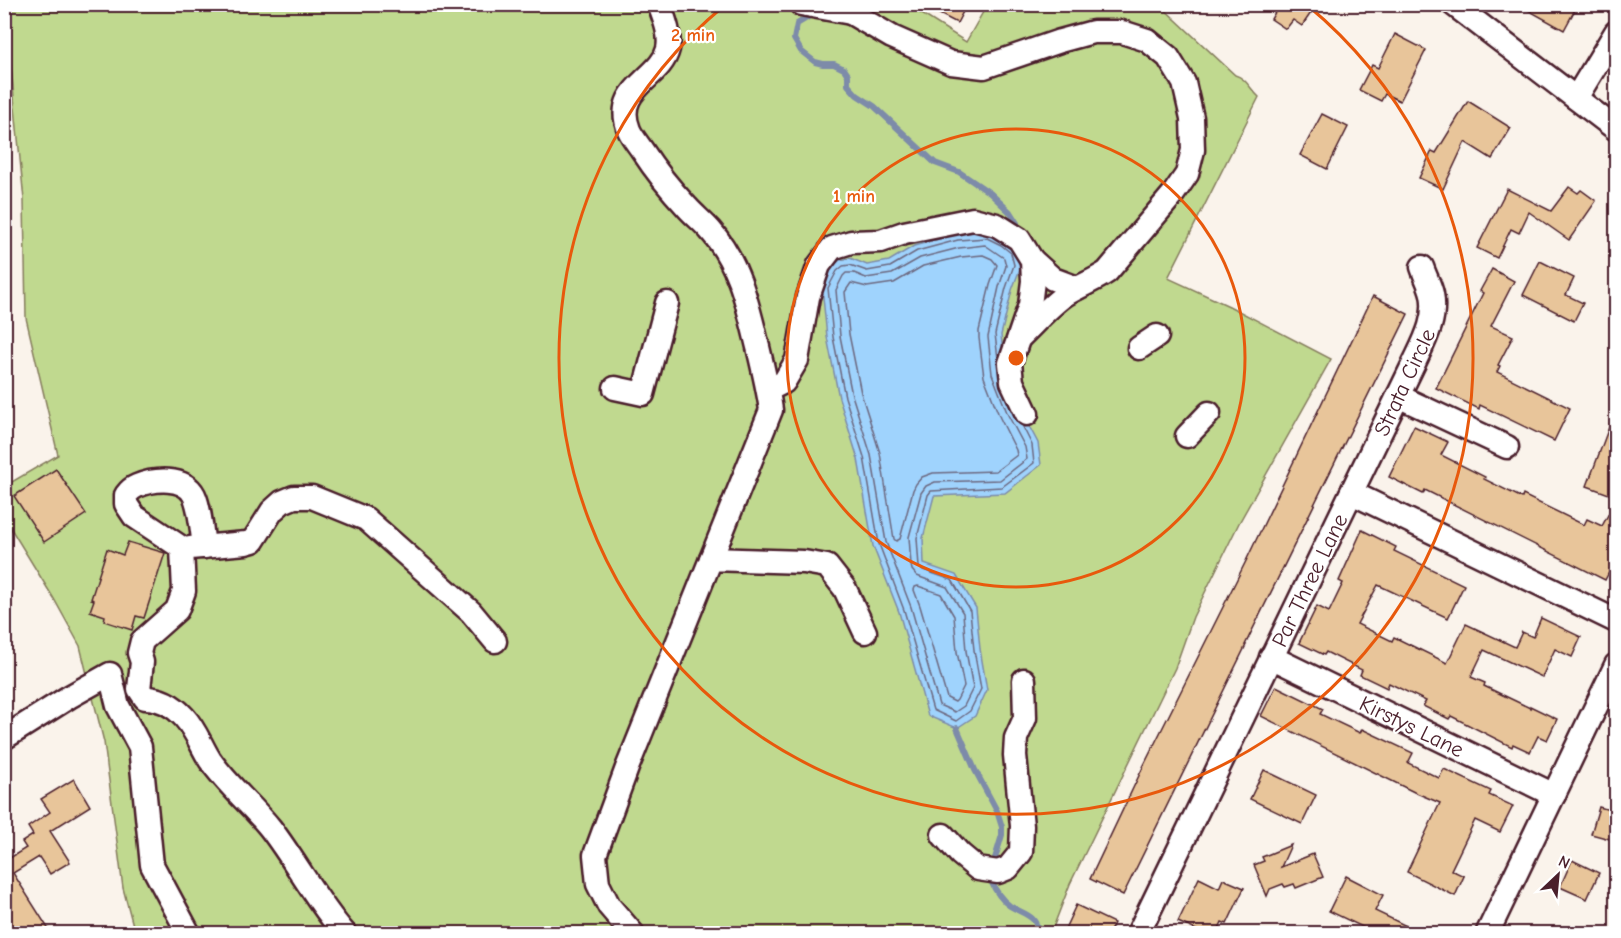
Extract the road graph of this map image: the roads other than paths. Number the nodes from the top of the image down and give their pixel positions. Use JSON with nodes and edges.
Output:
{"nodes":[{"id":1,"x":659,"y":4,"type":"edge"},
{"id":2,"x":801,"y":4,"type":"edge"},
{"id":3,"x":1453,"y":4,"type":"edge"},
{"id":4,"x":848,"y":9,"type":"edge"},
{"id":5,"x":1617,"y":32,"type":"edge"},
{"id":6,"x":1576,"y":98,"type":"junction"},
{"id":7,"x":1617,"y":129,"type":"edge"},
{"id":8,"x":1032,"y":260,"type":"junction"},
{"id":9,"x":1422,"y":267,"type":"dead end"},
{"id":10,"x":1077,"y":288,"type":"junction"},
{"id":11,"x":667,"y":303,"type":"dead end"},
{"id":12,"x":1019,"y":338,"type":"junction"},
{"id":13,"x":615,"y":388,"type":"dead end"},
{"id":14,"x":768,"y":390,"type":"junction"},
{"id":15,"x":1398,"y":396,"type":"junction"},
{"id":16,"x":1209,"y":413,"type":"dead end"},
{"id":17,"x":1027,"y":414,"type":"dead end"},
{"id":18,"x":1187,"y":436,"type":"dead end"},
{"id":19,"x":1507,"y":447,"type":"dead end"},
{"id":20,"x":1352,"y":493,"type":"junction"},
{"id":21,"x":711,"y":559,"type":"junction"},
{"id":22,"x":1617,"y":621,"type":"edge"},
{"id":23,"x":865,"y":632,"type":"dead end"},
{"id":24,"x":495,"y":641,"type":"dead end"},
{"id":25,"x":1271,"y":657,"type":"junction"},
{"id":26,"x":1617,"y":665,"type":"edge"},
{"id":27,"x":1024,"y":680,"type":"dead end"},
{"id":28,"x":4,"y":738,"type":"edge"},
{"id":29,"x":1554,"y":795,"type":"junction"},
{"id":30,"x":943,"y":836,"type":"dead end"},
{"id":31,"x":189,"y":933,"type":"edge"},
{"id":32,"x":345,"y":933,"type":"edge"},
{"id":33,"x":633,"y":933,"type":"edge"},
{"id":34,"x":1138,"y":933,"type":"edge"},
{"id":35,"x":1487,"y":933,"type":"edge"}],
"edges":[{"from":1,"to":14,"type":"street"},
{"from":2,"to":4,"type":"street"},
{"from":3,"to":6,"type":"street"},
{"from":4,"to":10,"type":"street"},
{"from":5,"to":6,"type":"street"},
{"from":6,"to":7,"type":"street"},
{"from":8,"to":10,"type":"street"},
{"from":8,"to":12,"type":"street"},
{"from":8,"to":14,"type":"street"},
{"from":9,"to":15,"type":"street","name":"Strata Circle"},
{"from":10,"to":12,"type":"street"},
{"from":11,"to":13,"type":"street"},
{"from":12,"to":17,"type":"street"},
{"from":14,"to":21,"type":"street"},
{"from":15,"to":19,"type":"street"},
{"from":15,"to":20,"type":"street","name":"Strata Circle"},
{"from":16,"to":18,"type":"street"},
{"from":20,"to":22,"type":"street","name":"Par Three Lane"},
{"from":20,"to":25,"type":"street","name":"Par Three Lane"},
{"from":21,"to":23,"type":"street"},
{"from":21,"to":33,"type":"street"},
{"from":24,"to":32,"type":"street"},
{"from":25,"to":29,"type":"street","name":"Kirstys Lane"},
{"from":25,"to":34,"type":"street","name":"Par Three Lane"},
{"from":26,"to":29,"type":"street"},
{"from":27,"to":30,"type":"street"},
{"from":28,"to":31,"type":"street"},
{"from":29,"to":35,"type":"street"}]}
